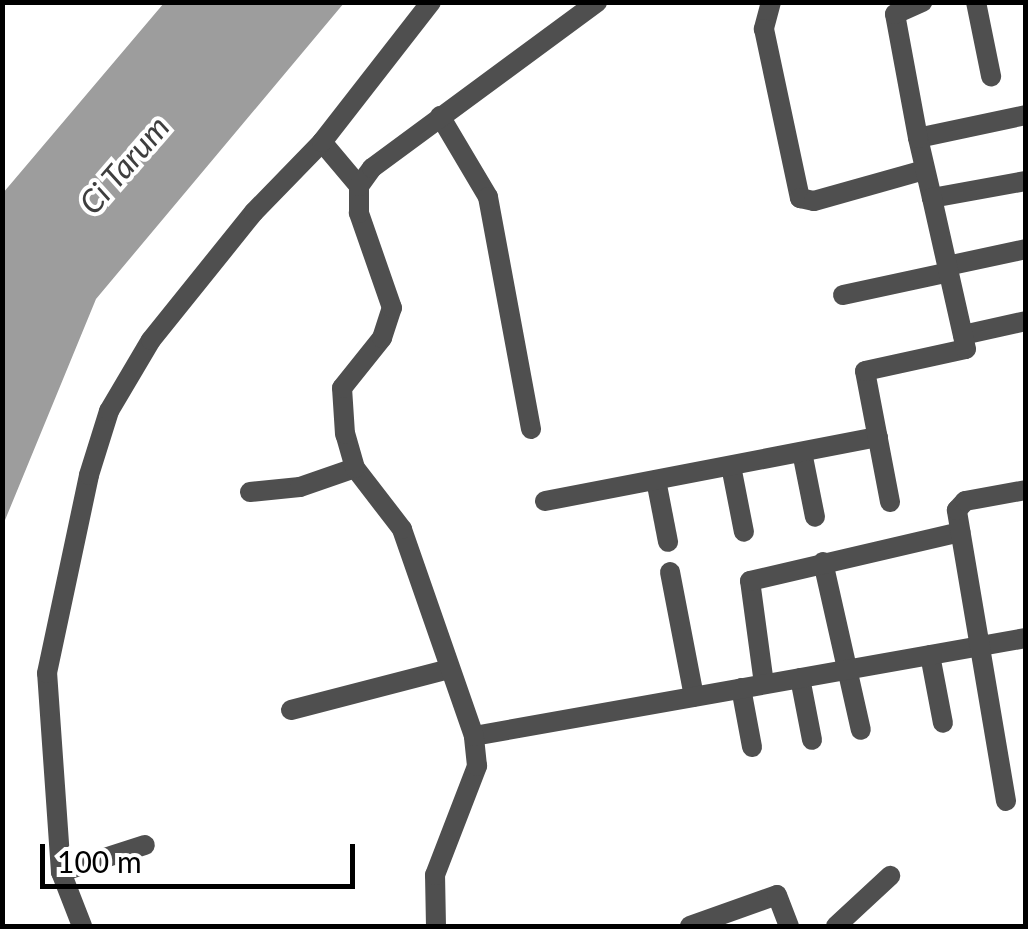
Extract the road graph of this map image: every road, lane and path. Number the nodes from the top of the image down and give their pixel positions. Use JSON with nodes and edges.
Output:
{"nodes":[{"id":1,"x":431,"y":2,"type":"edge"},
{"id":2,"x":596,"y":2,"type":"edge"},
{"id":3,"x":771,"y":2,"type":"edge"},
{"id":4,"x":976,"y":2,"type":"edge"},
{"id":5,"x":920,"y":3,"type":"edge"},
{"id":6,"x":991,"y":76,"type":"dead end"},
{"id":7,"x":1026,"y":115,"type":"edge"},
{"id":8,"x":440,"y":116,"type":"junction"},
{"id":9,"x":918,"y":138,"type":"junction"},
{"id":10,"x":322,"y":142,"type":"junction"},
{"id":11,"x":924,"y":170,"type":"junction"},
{"id":12,"x":1026,"y":181,"type":"edge"},
{"id":13,"x":359,"y":186,"type":"junction"},
{"id":14,"x":932,"y":198,"type":"junction"},
{"id":15,"x":1026,"y":249,"type":"edge"},
{"id":16,"x":948,"y":269,"type":"junction"},
{"id":17,"x":843,"y":295,"type":"dead end"},
{"id":18,"x":1026,"y":321,"type":"edge"},
{"id":19,"x":962,"y":335,"type":"junction"},
{"id":20,"x":531,"y":429,"type":"dead end"},
{"id":21,"x":878,"y":438,"type":"junction"},
{"id":22,"x":802,"y":452,"type":"junction"},
{"id":23,"x":731,"y":466,"type":"junction"},
{"id":24,"x":355,"y":468,"type":"junction"},
{"id":25,"x":656,"y":480,"type":"junction"},
{"id":26,"x":1026,"y":490,"type":"edge"},
{"id":27,"x":250,"y":492,"type":"dead end"},
{"id":28,"x":545,"y":501,"type":"dead end"},
{"id":29,"x":890,"y":502,"type":"dead end"},
{"id":30,"x":815,"y":516,"type":"dead end"},
{"id":31,"x":744,"y":532,"type":"dead end"},
{"id":32,"x":960,"y":532,"type":"junction"},
{"id":33,"x":668,"y":542,"type":"dead end"},
{"id":34,"x":824,"y":562,"type":"junction"},
{"id":35,"x":670,"y":572,"type":"dead end"},
{"id":36,"x":1026,"y":638,"type":"edge"},
{"id":37,"x":975,"y":647,"type":"junction"},
{"id":38,"x":930,"y":654,"type":"junction"},
{"id":39,"x":450,"y":669,"type":"junction"},
{"id":40,"x":850,"y":669,"type":"junction"},
{"id":41,"x":800,"y":678,"type":"junction"},
{"id":42,"x":764,"y":684,"type":"junction"},
{"id":43,"x":741,"y":688,"type":"junction"},
{"id":44,"x":694,"y":696,"type":"junction"},
{"id":45,"x":291,"y":710,"type":"dead end"},
{"id":46,"x":943,"y":723,"type":"dead end"},
{"id":47,"x":861,"y":730,"type":"dead end"},
{"id":48,"x":474,"y":736,"type":"junction"},
{"id":49,"x":812,"y":740,"type":"dead end"},
{"id":50,"x":752,"y":747,"type":"dead end"},
{"id":51,"x":1006,"y":802,"type":"dead end"},
{"id":52,"x":145,"y":845,"type":"dead end"},
{"id":53,"x":61,"y":872,"type":"junction"},
{"id":54,"x":890,"y":876,"type":"dead end"},
{"id":55,"x":737,"y":918,"type":"edge"},
{"id":56,"x":82,"y":926,"type":"edge"},
{"id":57,"x":436,"y":926,"type":"edge"},
{"id":58,"x":690,"y":926,"type":"edge"},
{"id":59,"x":789,"y":926,"type":"edge"},
{"id":60,"x":836,"y":926,"type":"edge"}],
"edges":[{"from":1,"to":10,"type":"street"},
{"from":2,"to":8,"type":"street"},
{"from":3,"to":11,"type":"street"},
{"from":4,"to":6,"type":"street"},
{"from":5,"to":9,"type":"street"},
{"from":7,"to":9,"type":"street"},
{"from":8,"to":13,"type":"street"},
{"from":8,"to":20,"type":"street"},
{"from":9,"to":11,"type":"street"},
{"from":10,"to":13,"type":"street"},
{"from":10,"to":53,"type":"street"},
{"from":11,"to":14,"type":"street"},
{"from":12,"to":14,"type":"street"},
{"from":13,"to":24,"type":"street"},
{"from":14,"to":16,"type":"street"},
{"from":15,"to":16,"type":"street"},
{"from":16,"to":17,"type":"street"},
{"from":16,"to":19,"type":"street"},
{"from":18,"to":19,"type":"street"},
{"from":19,"to":21,"type":"street"},
{"from":21,"to":22,"type":"street"},
{"from":21,"to":29,"type":"street"},
{"from":22,"to":23,"type":"street"},
{"from":22,"to":30,"type":"street"},
{"from":23,"to":25,"type":"street"},
{"from":23,"to":31,"type":"street"},
{"from":24,"to":27,"type":"street"},
{"from":24,"to":39,"type":"street"},
{"from":25,"to":28,"type":"street"},
{"from":25,"to":33,"type":"street"},
{"from":26,"to":32,"type":"street"},
{"from":32,"to":34,"type":"street"},
{"from":32,"to":37,"type":"street"},
{"from":34,"to":40,"type":"street"},
{"from":34,"to":42,"type":"street"},
{"from":35,"to":44,"type":"street"},
{"from":36,"to":37,"type":"street"},
{"from":37,"to":38,"type":"street"},
{"from":37,"to":51,"type":"street"},
{"from":38,"to":40,"type":"street"},
{"from":38,"to":46,"type":"street"},
{"from":39,"to":45,"type":"street"},
{"from":39,"to":48,"type":"street"},
{"from":40,"to":41,"type":"street"},
{"from":40,"to":47,"type":"street"},
{"from":41,"to":42,"type":"street"},
{"from":41,"to":49,"type":"street"},
{"from":42,"to":43,"type":"street"},
{"from":43,"to":44,"type":"street"},
{"from":43,"to":50,"type":"street"},
{"from":44,"to":48,"type":"street"},
{"from":48,"to":57,"type":"street"},
{"from":52,"to":53,"type":"street"},
{"from":53,"to":56,"type":"street"},
{"from":54,"to":60,"type":"street"},
{"from":55,"to":58,"type":"street"},
{"from":55,"to":59,"type":"street"}]}
